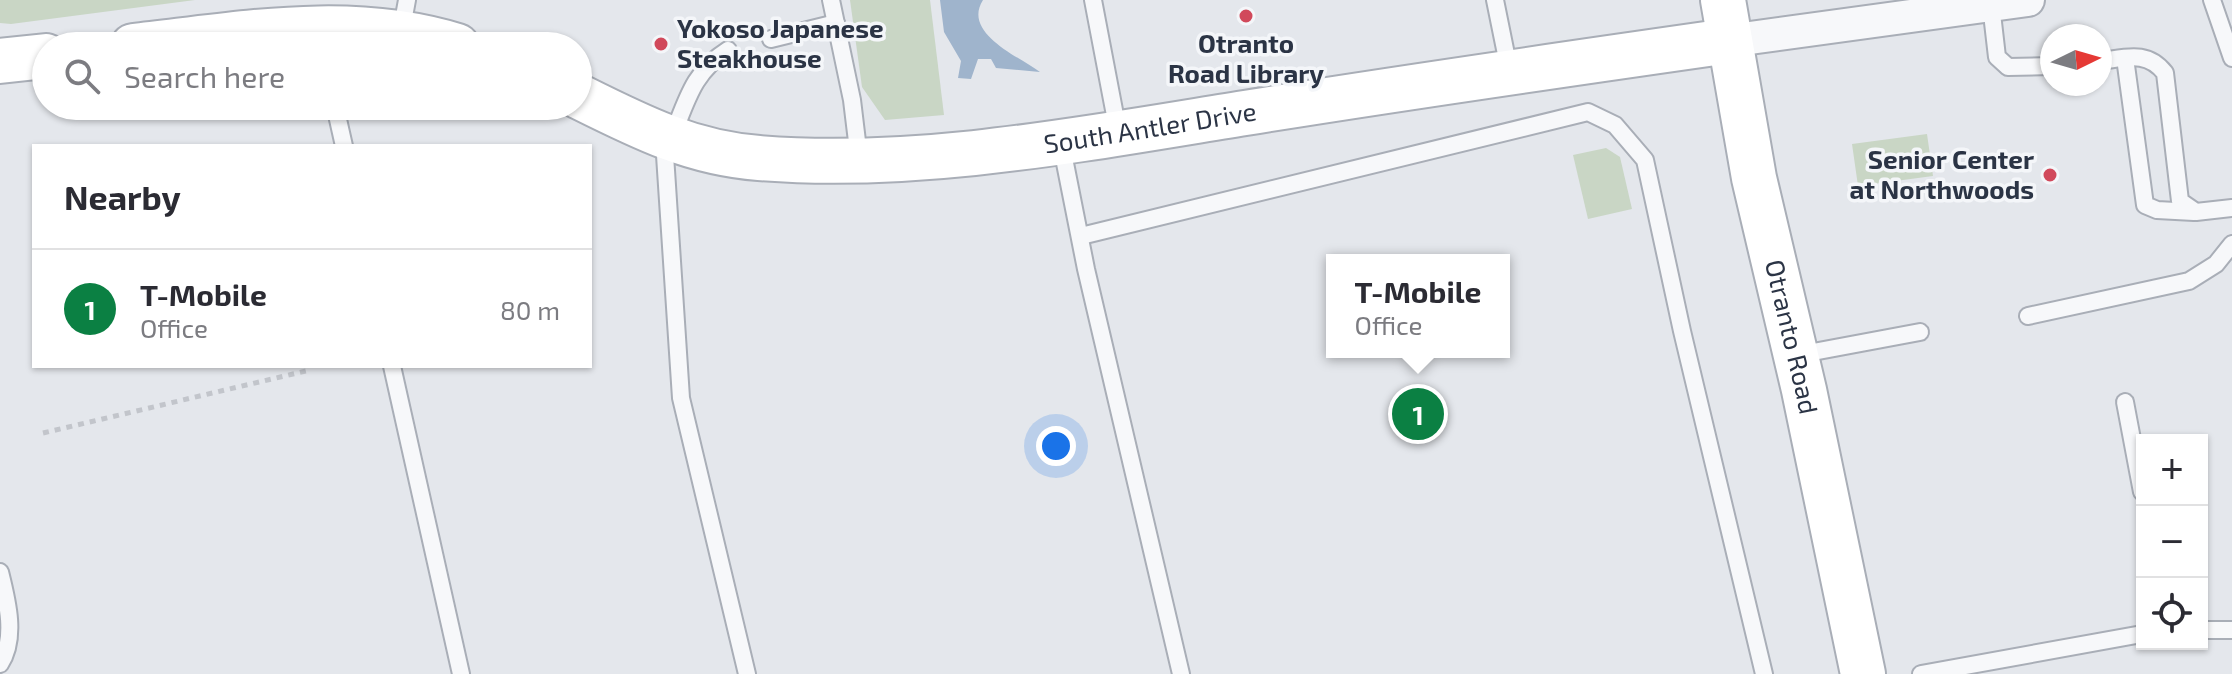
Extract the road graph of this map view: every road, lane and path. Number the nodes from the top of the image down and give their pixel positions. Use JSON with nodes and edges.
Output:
{"nodes":[{"id":1,"x":831,"y":0,"type":"edge"},
{"id":2,"x":1093,"y":0,"type":"edge"},
{"id":3,"x":1495,"y":0,"type":"edge"},
{"id":4,"x":2028,"y":0,"type":"edge"},
{"id":5,"x":2212,"y":0,"type":"edge"},
{"id":6,"x":1991,"y":5,"type":"junction"},
{"id":7,"x":404,"y":17,"type":"edge"},
{"id":8,"x":1725,"y":20,"type":"edge"},
{"id":9,"x":836,"y":23,"type":"junction"},
{"id":10,"x":333,"y":32,"type":"edge"},
{"id":11,"x":431,"y":32,"type":"edge"},
{"id":12,"x":771,"y":39,"type":"dead end"},
{"id":13,"x":728,"y":50,"type":"dead end"},
{"id":14,"x":32,"y":58,"type":"edge"},
{"id":15,"x":2125,"y":58,"type":"junction"},
{"id":16,"x":2232,"y":58,"type":"edge"},
{"id":17,"x":2112,"y":60,"type":"edge"},
{"id":18,"x":0,"y":61,"type":"edge"},
{"id":19,"x":2040,"y":66,"type":"edge"},
{"id":20,"x":1510,"y":72,"type":"junction"},
{"id":21,"x":592,"y":103,"type":"edge"},
{"id":22,"x":338,"y":120,"type":"edge"},
{"id":23,"x":1118,"y":133,"type":"junction"},
{"id":24,"x":667,"y":139,"type":"junction"},
{"id":25,"x":1061,"y":142,"type":"junction"},
{"id":26,"x":344,"y":144,"type":"edge"},
{"id":27,"x":859,"y":159,"type":"junction"},
{"id":28,"x":2232,"y":208,"type":"edge"},
{"id":29,"x":2196,"y":212,"type":"junction"},
{"id":30,"x":1081,"y":236,"type":"junction"},
{"id":31,"x":2232,"y":244,"type":"edge"},
{"id":32,"x":2028,"y":316,"type":"dead end"},
{"id":33,"x":1920,"y":332,"type":"dead end"},
{"id":34,"x":1795,"y":355,"type":"junction"},
{"id":35,"x":392,"y":368,"type":"edge"},
{"id":36,"x":310,"y":370,"type":"dead end"},
{"id":37,"x":2125,"y":402,"type":"dead end"},
{"id":38,"x":43,"y":433,"type":"dead end"},
{"id":39,"x":2136,"y":460,"type":"edge"},
{"id":40,"x":0,"y":572,"type":"edge"},
{"id":41,"x":2208,"y":630,"type":"edge"},
{"id":42,"x":2232,"y":630,"type":"edge"},
{"id":43,"x":2136,"y":635,"type":"edge"},
{"id":44,"x":0,"y":664,"type":"edge"},
{"id":45,"x":1998,"y":667,"type":"edge"},
{"id":46,"x":461,"y":674,"type":"edge"},
{"id":47,"x":747,"y":674,"type":"edge"},
{"id":48,"x":1181,"y":674,"type":"edge"},
{"id":49,"x":1764,"y":674,"type":"edge"},
{"id":50,"x":1863,"y":674,"type":"edge"},
{"id":51,"x":1921,"y":674,"type":"edge"}],
"edges":[{"from":1,"to":9,"type":"lane"},
{"from":2,"to":23,"type":"lane"},
{"from":3,"to":20,"type":"lane"},
{"from":4,"to":6,"type":"street"},
{"from":5,"to":16,"type":"lane"},
{"from":6,"to":8,"type":"street"},
{"from":6,"to":19,"type":"lane"},
{"from":7,"to":10,"type":"street"},
{"from":7,"to":11,"type":"street"},
{"from":8,"to":20,"type":"street","name":"South Antler Drive"},
{"from":8,"to":34,"type":"street","name":"Otranto Road"},
{"from":9,"to":12,"type":"lane"},
{"from":9,"to":27,"type":"lane"},
{"from":13,"to":24,"type":"lane"},
{"from":14,"to":18,"type":"street"},
{"from":15,"to":17,"type":"lane"},
{"from":15,"to":29,"type":"lane"},
{"from":15,"to":29,"type":"lane"},
{"from":20,"to":23,"type":"street","name":"South Antler Drive"},
{"from":21,"to":24,"type":"street","name":"South Antler Drive"},
{"from":22,"to":26,"type":"lane"},
{"from":23,"to":25,"type":"street","name":"South Antler Drive"},
{"from":24,"to":27,"type":"street","name":"South Antler Drive"},
{"from":24,"to":47,"type":"lane"},
{"from":25,"to":27,"type":"street","name":"South Antler Drive"},
{"from":25,"to":30,"type":"lane"},
{"from":28,"to":29,"type":"lane"},
{"from":30,"to":48,"type":"lane"},
{"from":30,"to":49,"type":"lane"},
{"from":31,"to":32,"type":"lane"},
{"from":33,"to":34,"type":"lane"},
{"from":34,"to":50,"type":"street","name":"Otranto Road"},
{"from":35,"to":46,"type":"lane"},
{"from":36,"to":38,"type":"path"},
{"from":37,"to":39,"type":"lane"},
{"from":40,"to":44,"type":"lane"},
{"from":41,"to":42,"type":"lane"},
{"from":43,"to":45,"type":"lane"},
{"from":45,"to":51,"type":"lane"}]}
